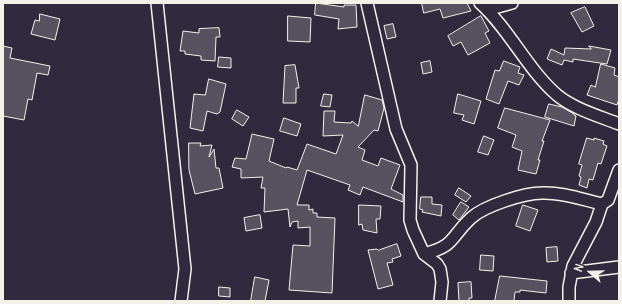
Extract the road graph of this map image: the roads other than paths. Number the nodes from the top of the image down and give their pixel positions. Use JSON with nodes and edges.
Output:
{"nodes":[{"id":1,"x":157,"y":3,"type":"edge"},
{"id":2,"x":367,"y":3,"type":"edge"},
{"id":3,"x":512,"y":3,"type":"edge"},
{"id":4,"x":484,"y":6,"type":"edge"},
{"id":5,"x":619,"y":124,"type":"edge"},
{"id":6,"x":619,"y":170,"type":"edge"},
{"id":7,"x":602,"y":204,"type":"junction"},
{"id":8,"x":424,"y":254,"type":"junction"},
{"id":9,"x":619,"y":267,"type":"edge"},
{"id":10,"x":571,"y":273,"type":"junction"},
{"id":11,"x":181,"y":301,"type":"edge"},
{"id":12,"x":440,"y":301,"type":"edge"},
{"id":13,"x":569,"y":301,"type":"edge"}],
"edges":[{"from":1,"to":11,"type":"street"},
{"from":2,"to":8,"type":"street"},
{"from":3,"to":4,"type":"street"},
{"from":4,"to":5,"type":"street"},
{"from":6,"to":7,"type":"street"},
{"from":7,"to":8,"type":"street"},
{"from":7,"to":10,"type":"street"},
{"from":8,"to":12,"type":"street"},
{"from":9,"to":10,"type":"street"},
{"from":10,"to":13,"type":"street"}]}
